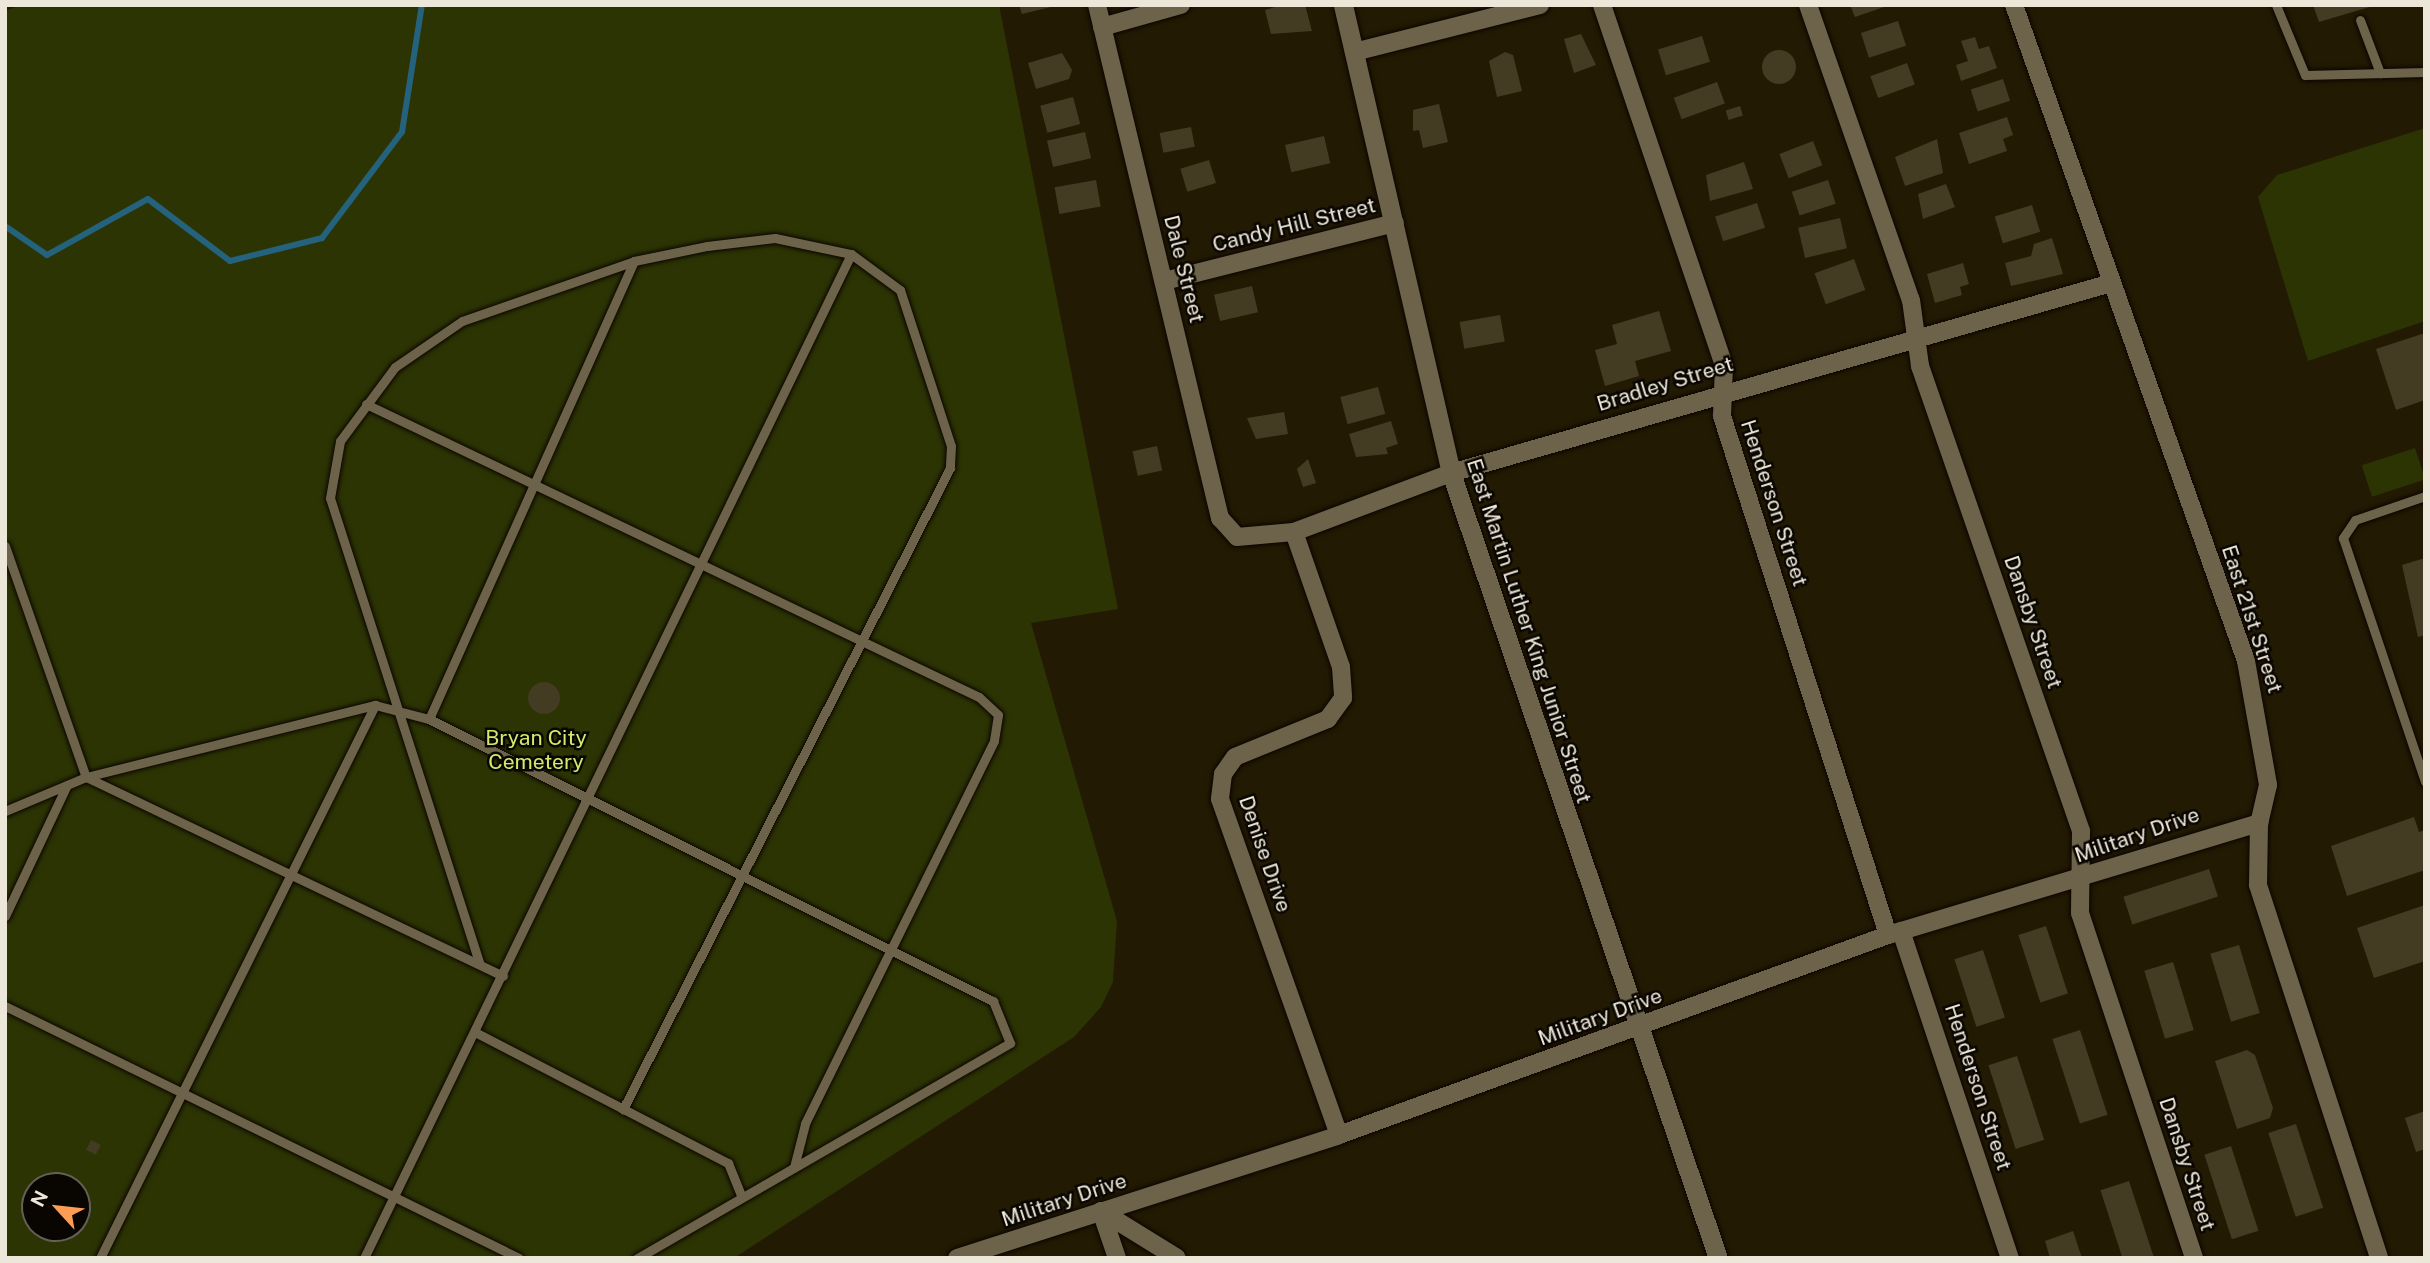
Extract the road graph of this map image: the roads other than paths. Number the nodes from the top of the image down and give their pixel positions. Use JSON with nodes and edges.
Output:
{"nodes":[{"id":1,"x":1097,"y":5,"type":"edge"},
{"id":2,"x":1181,"y":5,"type":"edge"},
{"id":3,"x":1343,"y":5,"type":"edge"},
{"id":4,"x":1540,"y":5,"type":"edge"},
{"id":5,"x":1602,"y":5,"type":"edge"},
{"id":6,"x":1808,"y":5,"type":"edge"},
{"id":7,"x":2014,"y":5,"type":"edge"},
{"id":8,"x":2276,"y":5,"type":"edge"},
{"id":9,"x":2360,"y":20,"type":"dead end"},
{"id":10,"x":1102,"y":27,"type":"junction"},
{"id":11,"x":1354,"y":52,"type":"junction"},
{"id":12,"x":2425,"y":72,"type":"edge"},
{"id":13,"x":2380,"y":73,"type":"junction"},
{"id":14,"x":1395,"y":223,"type":"junction"},
{"id":15,"x":851,"y":254,"type":"junction"},
{"id":16,"x":634,"y":261,"type":"junction"},
{"id":17,"x":1164,"y":281,"type":"junction"},
{"id":18,"x":2111,"y":283,"type":"junction"},
{"id":19,"x":1915,"y":338,"type":"junction"},
{"id":20,"x":1726,"y":389,"type":"junction"},
{"id":21,"x":366,"y":404,"type":"junction"},
{"id":22,"x":1451,"y":473,"type":"junction"},
{"id":23,"x":536,"y":487,"type":"junction"},
{"id":24,"x":2425,"y":496,"type":"edge"},
{"id":25,"x":1294,"y":532,"type":"junction"},
{"id":26,"x":1237,"y":537,"type":"joint"},
{"id":27,"x":5,"y":546,"type":"edge"},
{"id":28,"x":702,"y":566,"type":"junction"},
{"id":29,"x":863,"y":642,"type":"junction"},
{"id":30,"x":375,"y":705,"type":"junction"},
{"id":31,"x":398,"y":710,"type":"junction"},
{"id":32,"x":429,"y":719,"type":"junction"},
{"id":33,"x":86,"y":777,"type":"junction"},
{"id":34,"x":2425,"y":782,"type":"edge"},
{"id":35,"x":67,"y":785,"type":"junction"},
{"id":36,"x":589,"y":798,"type":"junction"},
{"id":37,"x":5,"y":811,"type":"edge"},
{"id":38,"x":2259,"y":823,"type":"junction"},
{"id":39,"x":745,"y":876,"type":"junction"},
{"id":40,"x":289,"y":877,"type":"junction"},
{"id":41,"x":2078,"y":879,"type":"junction"},
{"id":42,"x":5,"y":916,"type":"edge"},
{"id":43,"x":1895,"y":933,"type":"junction"},
{"id":44,"x":894,"y":946,"type":"junction"},
{"id":45,"x":479,"y":962,"type":"junction"},
{"id":46,"x":503,"y":976,"type":"junction"},
{"id":47,"x":5,"y":1006,"type":"edge"},
{"id":48,"x":1637,"y":1029,"type":"junction"},
{"id":49,"x":474,"y":1032,"type":"junction"},
{"id":50,"x":181,"y":1091,"type":"junction"},
{"id":51,"x":623,"y":1109,"type":"junction"},
{"id":52,"x":1339,"y":1135,"type":"junction"},
{"id":53,"x":794,"y":1167,"type":"junction"},
{"id":54,"x":395,"y":1195,"type":"junction"},
{"id":55,"x":743,"y":1197,"type":"junction"},
{"id":56,"x":1101,"y":1212,"type":"junction"},
{"id":57,"x":100,"y":1258,"type":"edge"},
{"id":58,"x":364,"y":1258,"type":"edge"},
{"id":59,"x":519,"y":1258,"type":"edge"},
{"id":60,"x":637,"y":1258,"type":"edge"},
{"id":61,"x":957,"y":1258,"type":"edge"},
{"id":62,"x":1117,"y":1258,"type":"edge"},
{"id":63,"x":1177,"y":1258,"type":"edge"},
{"id":64,"x":1718,"y":1258,"type":"edge"},
{"id":65,"x":2010,"y":1258,"type":"edge"},
{"id":66,"x":2194,"y":1258,"type":"edge"},
{"id":67,"x":2379,"y":1258,"type":"edge"}],
"edges":[{"from":1,"to":10,"type":"street","name":"Dale Street"},
{"from":2,"to":10,"type":"street"},
{"from":3,"to":11,"type":"street","name":"East Martin Luther King Junior Street"},
{"from":4,"to":11,"type":"street"},
{"from":5,"to":20,"type":"street","name":"Henderson Street"},
{"from":6,"to":19,"type":"street","name":"Dansby Street"},
{"from":7,"to":18,"type":"street","name":"East 21st Street"},
{"from":8,"to":13,"type":"lane"},
{"from":9,"to":13,"type":"lane"},
{"from":10,"to":17,"type":"street","name":"Dale Street"},
{"from":11,"to":14,"type":"street","name":"East Martin Luther King Junior Street"},
{"from":12,"to":13,"type":"lane"},
{"from":14,"to":17,"type":"street","name":"Candy Hill Street"},
{"from":14,"to":22,"type":"street","name":"East Martin Luther King Junior Street"},
{"from":15,"to":16,"type":"lane"},
{"from":15,"to":28,"type":"lane"},
{"from":15,"to":29,"type":"lane"},
{"from":16,"to":21,"type":"lane"},
{"from":16,"to":23,"type":"lane"},
{"from":17,"to":26,"type":"street","name":"Dale Street"},
{"from":18,"to":19,"type":"street","name":"Bradley Street"},
{"from":18,"to":38,"type":"street","name":"East 21st Street"},
{"from":19,"to":20,"type":"street","name":"Bradley Street"},
{"from":19,"to":41,"type":"street","name":"Dansby Street"},
{"from":20,"to":22,"type":"street","name":"Bradley Street"},
{"from":20,"to":43,"type":"street","name":"Henderson Street"},
{"from":21,"to":23,"type":"lane"},
{"from":21,"to":31,"type":"lane"},
{"from":22,"to":25,"type":"street","name":"Bradley Street"},
{"from":22,"to":48,"type":"street","name":"East Martin Luther King Junior Street"},
{"from":23,"to":28,"type":"lane"},
{"from":23,"to":32,"type":"lane"},
{"from":24,"to":34,"type":"lane"},
{"from":25,"to":26,"type":"street","name":"Bradley Street"},
{"from":25,"to":52,"type":"street","name":"Denise Drive"},
{"from":27,"to":33,"type":"lane"},
{"from":28,"to":29,"type":"lane"},
{"from":28,"to":36,"type":"lane"},
{"from":29,"to":39,"type":"lane"},
{"from":29,"to":44,"type":"lane"},
{"from":30,"to":31,"type":"lane"},
{"from":30,"to":33,"type":"lane"},
{"from":30,"to":40,"type":"lane"},
{"from":31,"to":32,"type":"lane"},
{"from":31,"to":45,"type":"lane"},
{"from":32,"to":36,"type":"lane"},
{"from":33,"to":35,"type":"lane"},
{"from":33,"to":40,"type":"lane"},
{"from":35,"to":37,"type":"lane"},
{"from":35,"to":42,"type":"lane"},
{"from":36,"to":39,"type":"lane"},
{"from":36,"to":46,"type":"lane"},
{"from":38,"to":41,"type":"street","name":"Military Drive"},
{"from":38,"to":67,"type":"street","name":"East 21st Street"},
{"from":39,"to":44,"type":"lane"},
{"from":39,"to":51,"type":"lane"},
{"from":40,"to":45,"type":"lane"},
{"from":40,"to":50,"type":"lane"},
{"from":41,"to":43,"type":"street","name":"Military Drive"},
{"from":41,"to":66,"type":"street","name":"Dansby Street"},
{"from":43,"to":48,"type":"street","name":"Military Drive"},
{"from":43,"to":65,"type":"street","name":"Henderson Street"},
{"from":44,"to":53,"type":"lane"},
{"from":44,"to":53,"type":"lane"},
{"from":45,"to":46,"type":"lane"},
{"from":46,"to":49,"type":"lane"},
{"from":47,"to":50,"type":"lane"},
{"from":48,"to":52,"type":"street","name":"Military Drive"},
{"from":48,"to":64,"type":"street","name":"East Martin Luther King Junior Street"},
{"from":49,"to":51,"type":"lane"},
{"from":49,"to":54,"type":"lane"},
{"from":50,"to":54,"type":"lane"},
{"from":50,"to":57,"type":"lane"},
{"from":51,"to":55,"type":"lane"},
{"from":52,"to":56,"type":"street","name":"Military Drive"},
{"from":53,"to":55,"type":"lane"},
{"from":54,"to":58,"type":"lane"},
{"from":54,"to":59,"type":"lane"},
{"from":55,"to":60,"type":"lane"},
{"from":56,"to":61,"type":"street","name":"Military Drive"},
{"from":56,"to":62,"type":"street"},
{"from":56,"to":63,"type":"street"}]}
